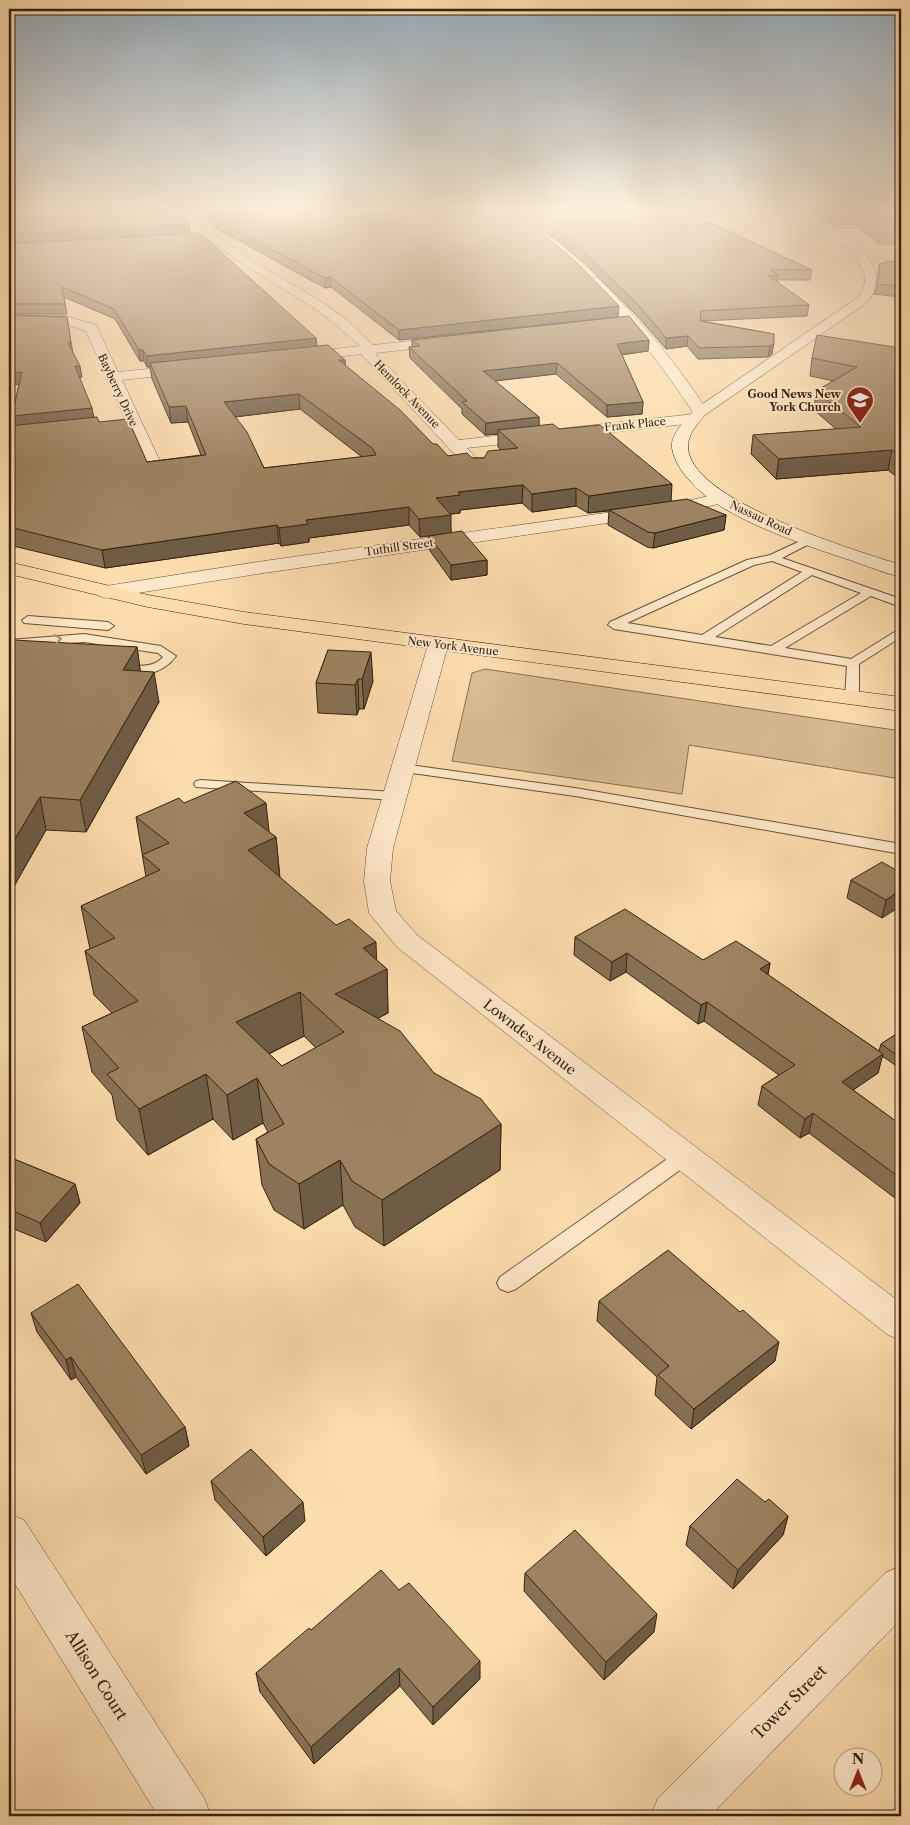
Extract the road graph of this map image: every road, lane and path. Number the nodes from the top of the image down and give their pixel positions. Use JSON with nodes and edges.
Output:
{"nodes":[{"id":1,"x":302,"y":295,"type":"edge"},
{"id":2,"x":607,"y":295,"type":"edge"},
{"id":3,"x":866,"y":295,"type":"edge"},
{"id":4,"x":9,"y":320,"type":"edge"},
{"id":5,"x":632,"y":321,"type":"junction"},
{"id":6,"x":613,"y":324,"type":"edge"},
{"id":7,"x":465,"y":339,"type":"edge"},
{"id":8,"x":367,"y":350,"type":"junction"},
{"id":9,"x":290,"y":358,"type":"edge"},
{"id":10,"x":203,"y":367,"type":"edge"},
{"id":11,"x":112,"y":377,"type":"junction"},
{"id":12,"x":698,"y":415,"type":"junction"},
{"id":13,"x":134,"y":424,"type":"junction"},
{"id":14,"x":115,"y":425,"type":"edge"},
{"id":15,"x":455,"y":444,"type":"junction"},
{"id":16,"x":478,"y":469,"type":"edge"},
{"id":17,"x":157,"y":472,"type":"edge"},
{"id":18,"x":721,"y":498,"type":"junction"},
{"id":19,"x":809,"y":540,"type":"junction"},
{"id":20,"x":773,"y":558,"type":"junction"},
{"id":21,"x":9,"y":568,"type":"edge"},
{"id":22,"x":811,"y":571,"type":"junction"},
{"id":23,"x":901,"y":571,"type":"edge"},
{"id":24,"x":106,"y":592,"type":"junction"},
{"id":25,"x":870,"y":592,"type":"junction"},
{"id":26,"x":901,"y":603,"type":"edge"},
{"id":27,"x":28,"y":620,"type":"dead end"},
{"id":28,"x":108,"y":626,"type":"dead end"},
{"id":29,"x":901,"y":632,"type":"edge"},
{"id":30,"x":704,"y":639,"type":"junction"},
{"id":31,"x":10,"y":644,"type":"edge"},
{"id":32,"x":438,"y":645,"type":"junction"},
{"id":33,"x":774,"y":650,"type":"junction"},
{"id":34,"x":853,"y":662,"type":"junction"},
{"id":35,"x":104,"y":669,"type":"edge"},
{"id":36,"x":852,"y":698,"type":"junction"},
{"id":37,"x":901,"y":704,"type":"edge"},
{"id":38,"x":403,"y":768,"type":"junction"},
{"id":39,"x":201,"y":784,"type":"dead end"},
{"id":40,"x":395,"y":796,"type":"junction"},
{"id":41,"x":901,"y":849,"type":"edge"},
{"id":42,"x":684,"y":1157,"type":"junction"},
{"id":43,"x":508,"y":1283,"type":"dead end"},
{"id":44,"x":901,"y":1324,"type":"edge"},
{"id":45,"x":9,"y":1535,"type":"edge"},
{"id":46,"x":901,"y":1588,"type":"edge"},
{"id":47,"x":186,"y":1816,"type":"edge"},
{"id":48,"x":676,"y":1816,"type":"edge"}],
"edges":[{"from":1,"to":8,"type":"street","name":"Hemlock Avenue"},
{"from":2,"to":5,"type":"street"},
{"from":3,"to":12,"type":"street"},
{"from":4,"to":11,"type":"street","name":"Bayberry Drive"},
{"from":5,"to":6,"type":"street"},
{"from":5,"to":12,"type":"street"},
{"from":7,"to":8,"type":"street"},
{"from":8,"to":9,"type":"street"},
{"from":8,"to":15,"type":"street","name":"Hemlock Avenue"},
{"from":10,"to":11,"type":"street"},
{"from":11,"to":13,"type":"street","name":"Bayberry Drive"},
{"from":12,"to":15,"type":"street","name":"Frank Place"},
{"from":12,"to":18,"type":"street","name":"Nassau Road"},
{"from":13,"to":14,"type":"street"},
{"from":13,"to":17,"type":"street","name":"Bayberry Drive"},
{"from":15,"to":16,"type":"street","name":"Hemlock Avenue"},
{"from":18,"to":19,"type":"street","name":"Nassau Road"},
{"from":18,"to":24,"type":"street","name":"Tuthill Street"},
{"from":19,"to":20,"type":"lane"},
{"from":19,"to":23,"type":"street","name":"Nassau Road"},
{"from":20,"to":22,"type":"lane"},
{"from":20,"to":30,"type":"lane"},
{"from":21,"to":24,"type":"main road","name":"New York Avenue"},
{"from":22,"to":25,"type":"lane"},
{"from":22,"to":30,"type":"lane"},
{"from":24,"to":32,"type":"main road","name":"New York Avenue"},
{"from":25,"to":26,"type":"lane"},
{"from":25,"to":33,"type":"lane"},
{"from":27,"to":28,"type":"lane"},
{"from":29,"to":34,"type":"lane"},
{"from":30,"to":33,"type":"lane"},
{"from":31,"to":35,"type":"lane","one_way":true},
{"from":32,"to":36,"type":"main road","name":"New York Avenue"},
{"from":32,"to":38,"type":"street","name":"Lowndes Avenue"},
{"from":33,"to":34,"type":"lane"},
{"from":34,"to":36,"type":"lane"},
{"from":36,"to":37,"type":"main road","name":"New York Avenue"},
{"from":38,"to":40,"type":"street","name":"Lowndes Avenue"},
{"from":38,"to":41,"type":"lane"},
{"from":39,"to":40,"type":"lane"},
{"from":40,"to":42,"type":"street","name":"Lowndes Avenue"},
{"from":42,"to":43,"type":"lane"},
{"from":42,"to":44,"type":"street","name":"Lowndes Avenue"},
{"from":45,"to":47,"type":"street","name":"Allison Court"},
{"from":46,"to":48,"type":"street","name":"Tower Street"}]}
